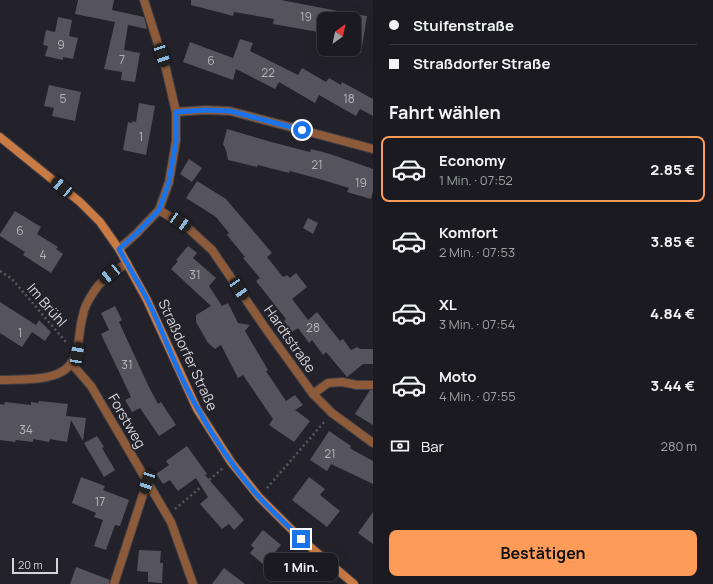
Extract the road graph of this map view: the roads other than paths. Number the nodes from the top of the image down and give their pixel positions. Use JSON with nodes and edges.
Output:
{"nodes":[{"id":1,"x":144,"y":0,"type":"edge"},
{"id":2,"x":176,"y":112,"type":"junction"},
{"id":3,"x":0,"y":137,"type":"edge"},
{"id":4,"x":373,"y":149,"type":"edge"},
{"id":5,"x":159,"y":210,"type":"junction"},
{"id":6,"x":119,"y":249,"type":"junction"},
{"id":7,"x":127,"y":263,"type":"junction"},
{"id":8,"x":72,"y":362,"type":"junction"},
{"id":9,"x":0,"y":380,"type":"edge"},
{"id":10,"x":373,"y":385,"type":"edge"},
{"id":11,"x":313,"y":394,"type":"junction"},
{"id":12,"x":373,"y":443,"type":"edge"},
{"id":13,"x":147,"y":482,"type":"junction"},
{"id":14,"x":114,"y":584,"type":"edge"},
{"id":15,"x":193,"y":584,"type":"edge"},
{"id":16,"x":354,"y":584,"type":"edge"}],
"edges":[{"from":1,"to":2,"type":"street"},
{"from":2,"to":4,"type":"street"},
{"from":2,"to":5,"type":"street"},
{"from":3,"to":6,"type":"street","name":"Straßdorfer Straße"},
{"from":5,"to":6,"type":"street"},
{"from":5,"to":11,"type":"street","name":"Hardtstraße"},
{"from":6,"to":7,"type":"street","name":"Straßdorfer Straße"},
{"from":7,"to":8,"type":"street"},
{"from":7,"to":16,"type":"street","name":"Straßdorfer Straße"},
{"from":8,"to":9,"type":"street"},
{"from":8,"to":13,"type":"street","name":"Forstweg"},
{"from":10,"to":11,"type":"street"},
{"from":11,"to":12,"type":"street","name":"Hardtstraße"},
{"from":13,"to":14,"type":"street"},
{"from":13,"to":15,"type":"street","name":"Forstweg"}]}
